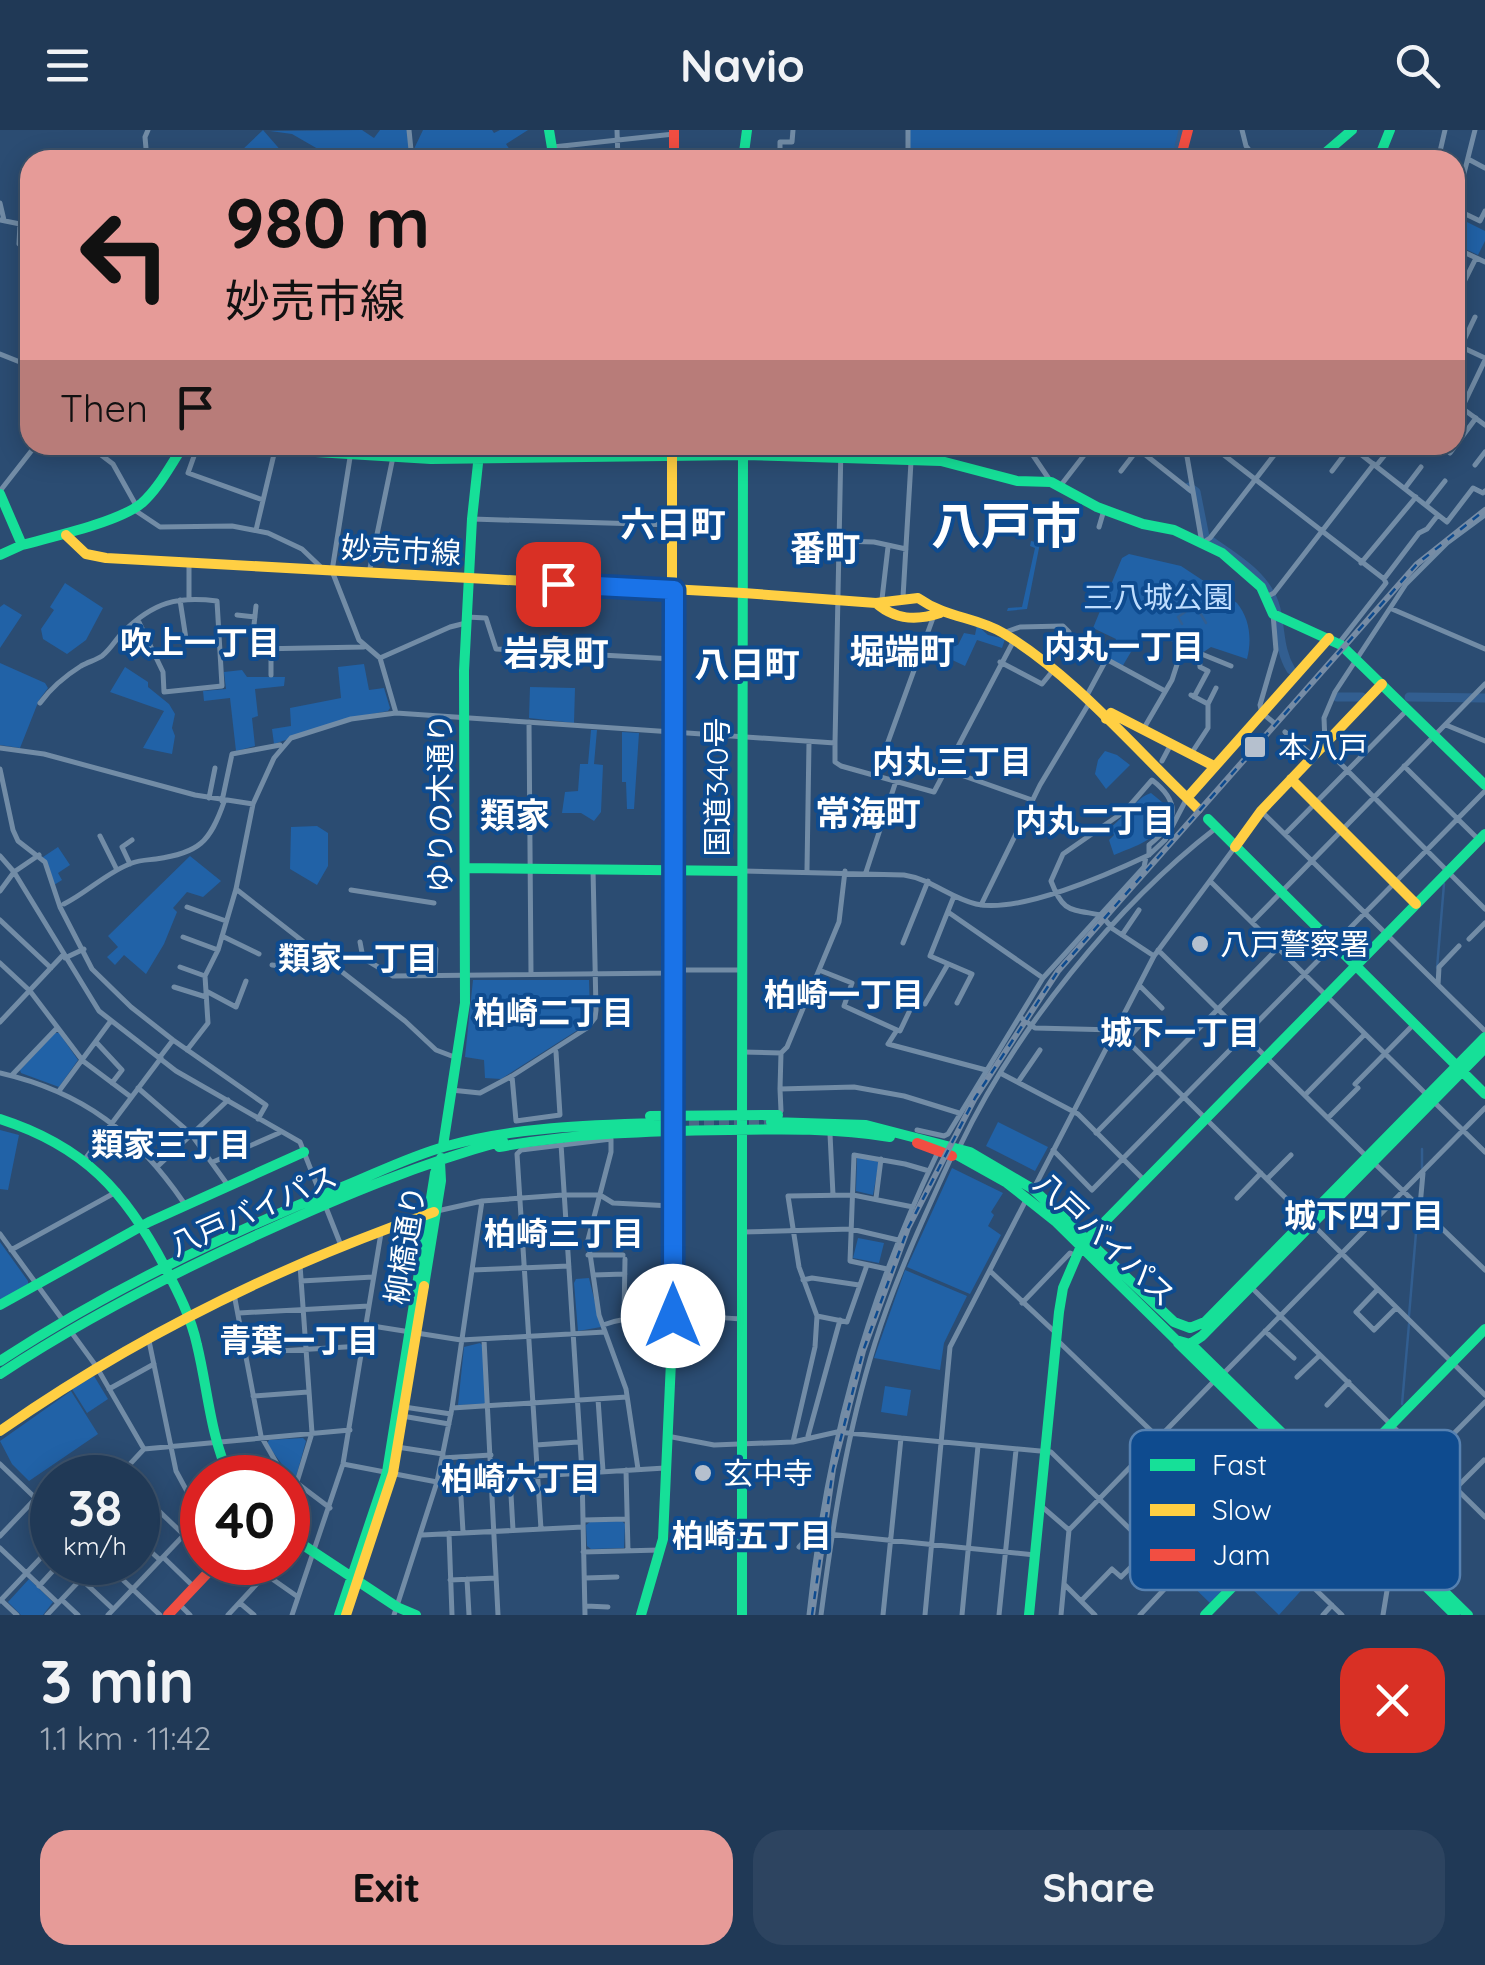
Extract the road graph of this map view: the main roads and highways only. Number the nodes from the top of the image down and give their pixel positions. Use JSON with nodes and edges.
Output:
{"nodes":[{"id":1,"x":1350,"y":130,"type":"edge"},
{"id":2,"x":1328,"y":150,"type":"edge"},
{"id":3,"x":177,"y":455,"type":"edge"},
{"id":4,"x":382,"y":455,"type":"edge"},
{"id":5,"x":477,"y":455,"type":"edge"},
{"id":6,"x":538,"y":455,"type":"edge"},
{"id":7,"x":672,"y":455,"type":"edge"},
{"id":8,"x":743,"y":455,"type":"edge"},
{"id":9,"x":804,"y":455,"type":"edge"},
{"id":10,"x":476,"y":459,"type":"junction"},
{"id":11,"x":0,"y":493,"type":"edge"},
{"id":12,"x":66,"y":534,"type":"junction"},
{"id":13,"x":22,"y":545,"type":"junction"},
{"id":14,"x":0,"y":555,"type":"edge"},
{"id":15,"x":469,"y":579,"type":"junction"},
{"id":16,"x":674,"y":590,"type":"junction"},
{"id":17,"x":743,"y":593,"type":"junction"},
{"id":18,"x":879,"y":602,"type":"junction"},
{"id":19,"x":937,"y":614,"type":"junction"},
{"id":20,"x":1334,"y":641,"type":"junction"},
{"id":21,"x":1382,"y":684,"type":"junction"},
{"id":22,"x":1106,"y":718,"type":"junction"},
{"id":23,"x":1214,"y":766,"type":"junction"},
{"id":24,"x":1291,"y":779,"type":"junction"},
{"id":25,"x":1485,"y":788,"type":"edge"},
{"id":26,"x":1186,"y":798,"type":"junction"},
{"id":27,"x":1198,"y":809,"type":"dead end"},
{"id":28,"x":1212,"y":823,"type":"road end"},
{"id":29,"x":1482,"y":837,"type":"edge"},
{"id":30,"x":1235,"y":847,"type":"junction"},
{"id":31,"x":466,"y":868,"type":"junction"},
{"id":32,"x":674,"y":871,"type":"junction"},
{"id":33,"x":742,"y":871,"type":"junction"},
{"id":34,"x":1416,"y":904,"type":"junction"},
{"id":35,"x":1355,"y":965,"type":"junction"},
{"id":36,"x":1485,"y":1034,"type":"edge"},
{"id":37,"x":1485,"y":1048,"type":"edge"},
{"id":38,"x":1460,"y":1068,"type":"junction"},
{"id":39,"x":1485,"y":1094,"type":"edge"},
{"id":40,"x":742,"y":1115,"type":"junction"},
{"id":41,"x":674,"y":1116,"type":"junction"},
{"id":42,"x":0,"y":1120,"type":"edge"},
{"id":43,"x":771,"y":1122,"type":"tunnel mouth"},
{"id":44,"x":659,"y":1123,"type":"tunnel mouth"},
{"id":45,"x":673,"y":1130,"type":"junction"},
{"id":46,"x":742,"y":1130,"type":"junction"},
{"id":47,"x":543,"y":1131,"type":"junction"},
{"id":48,"x":467,"y":1141,"type":"junction"},
{"id":49,"x":936,"y":1146,"type":"junction"},
{"id":50,"x":442,"y":1147,"type":"junction"},
{"id":51,"x":304,"y":1152,"type":"road end"},
{"id":52,"x":962,"y":1154,"type":"junction"},
{"id":53,"x":440,"y":1160,"type":"junction"},
{"id":54,"x":323,"y":1200,"type":"junction"},
{"id":55,"x":432,"y":1213,"type":"junction"},
{"id":56,"x":1309,"y":1221,"type":"junction"},
{"id":57,"x":142,"y":1224,"type":"junction"},
{"id":58,"x":1082,"y":1247,"type":"junction"},
{"id":59,"x":1112,"y":1264,"type":"junction"},
{"id":60,"x":166,"y":1270,"type":"junction"},
{"id":61,"x":0,"y":1305,"type":"edge"},
{"id":62,"x":188,"y":1316,"type":"junction"},
{"id":63,"x":1205,"y":1322,"type":"junction"},
{"id":64,"x":66,"y":1325,"type":"junction"},
{"id":65,"x":1485,"y":1329,"type":"edge"},
{"id":66,"x":413,"y":1333,"type":"junction"},
{"id":67,"x":1202,"y":1336,"type":"junction"},
{"id":68,"x":1176,"y":1340,"type":"junction"},
{"id":69,"x":1190,"y":1344,"type":"junction"},
{"id":70,"x":1203,"y":1356,"type":"junction"},
{"id":71,"x":0,"y":1362,"type":"edge"},
{"id":72,"x":0,"y":1374,"type":"edge"},
{"id":73,"x":1219,"y":1378,"type":"junction"},
{"id":74,"x":1226,"y":1390,"type":"junction"},
{"id":75,"x":0,"y":1430,"type":"edge"},
{"id":76,"x":1268,"y":1430,"type":"edge"},
{"id":77,"x":1273,"y":1430,"type":"edge"},
{"id":78,"x":1386,"y":1430,"type":"edge"},
{"id":79,"x":220,"y":1455,"type":"edge"},
{"id":80,"x":390,"y":1473,"type":"junction"},
{"id":81,"x":310,"y":1549,"type":"edge"},
{"id":82,"x":355,"y":1579,"type":"junction"},
{"id":83,"x":197,"y":1585,"type":"edge"},
{"id":84,"x":1230,"y":1590,"type":"edge"},
{"id":85,"x":1433,"y":1590,"type":"edge"},
{"id":86,"x":1440,"y":1590,"type":"edge"},
{"id":87,"x":396,"y":1611,"type":"edge"},
{"id":88,"x":168,"y":1615,"type":"edge"},
{"id":89,"x":343,"y":1615,"type":"edge"},
{"id":90,"x":416,"y":1615,"type":"edge"},
{"id":91,"x":641,"y":1615,"type":"edge"},
{"id":92,"x":742,"y":1615,"type":"edge"},
{"id":93,"x":1029,"y":1615,"type":"edge"},
{"id":94,"x":1205,"y":1615,"type":"edge"},
{"id":95,"x":1456,"y":1615,"type":"edge"},
{"id":96,"x":1468,"y":1615,"type":"edge"}],
"edges":[{"from":1,"to":2,"type":"main road"},
{"from":3,"to":12,"type":"main road"},
{"from":4,"to":10,"type":"main road"},
{"from":5,"to":10,"type":"main road","name":"ゆりの木通り"},
{"from":6,"to":10,"type":"main road"},
{"from":7,"to":16,"type":"main road"},
{"from":8,"to":17,"type":"main road","name":"国道340号"},
{"from":9,"to":20,"type":"main road"},
{"from":10,"to":15,"type":"main road","name":"ゆりの木通り"},
{"from":11,"to":13,"type":"main road"},
{"from":12,"to":13,"type":"main road"},
{"from":12,"to":15,"type":"main road","name":"妙売市線"},
{"from":13,"to":14,"type":"main road"},
{"from":15,"to":16,"type":"main road","name":"妙売市線"},
{"from":15,"to":31,"type":"main road","name":"ゆりの木通り"},
{"from":16,"to":17,"type":"main road","name":"妙売市線"},
{"from":16,"to":32,"type":"main road"},
{"from":17,"to":18,"type":"main road","name":"妙売市線"},
{"from":17,"to":33,"type":"main road","name":"国道340号"},
{"from":18,"to":19,"type":"main road"},
{"from":18,"to":19,"type":"main road"},
{"from":19,"to":22,"type":"main road"},
{"from":20,"to":21,"type":"main road"},
{"from":20,"to":23,"type":"main road"},
{"from":21,"to":24,"type":"main road"},
{"from":21,"to":25,"type":"main road"},
{"from":22,"to":23,"type":"main road"},
{"from":22,"to":26,"type":"main road"},
{"from":23,"to":26,"type":"main road"},
{"from":24,"to":30,"type":"main road"},
{"from":24,"to":34,"type":"main road"},
{"from":26,"to":27,"type":"main road"},
{"from":28,"to":30,"type":"main road"},
{"from":29,"to":34,"type":"main road"},
{"from":30,"to":35,"type":"main road"},
{"from":31,"to":32,"type":"main road"},
{"from":31,"to":50,"type":"main road","name":"ゆりの木通り"},
{"from":32,"to":33,"type":"main road"},
{"from":32,"to":41,"type":"main road"},
{"from":33,"to":40,"type":"main road","name":"国道340号"},
{"from":34,"to":35,"type":"main road"},
{"from":35,"to":38,"type":"main road"},
{"from":35,"to":58,"type":"main road"},
{"from":36,"to":38,"type":"main road","name":"八戸バイパス"},
{"from":37,"to":38,"type":"main road","name":"八戸バイパス"},
{"from":38,"to":39,"type":"main road"},
{"from":38,"to":56,"type":"main road","name":"八戸バイパス"},
{"from":40,"to":41,"type":"main road"},
{"from":40,"to":46,"type":"main road","name":"国道340号"},
{"from":40,"to":52,"type":"main road"},
{"from":41,"to":45,"type":"main road"},
{"from":41,"to":48,"type":"main road"},
{"from":42,"to":57,"type":"main road"},
{"from":43,"to":49,"type":"main road","name":"八戸バイパス"},
{"from":44,"to":47,"type":"main road","name":"八戸バイパス"},
{"from":45,"to":46,"type":"main road"},
{"from":45,"to":53,"type":"main road"},
{"from":45,"to":91,"type":"main road"},
{"from":46,"to":49,"type":"main road"},
{"from":46,"to":92,"type":"main road","name":"国道340号"},
{"from":47,"to":48,"type":"main road","name":"八戸バイパス"},
{"from":47,"to":53,"type":"main road","name":"八戸バイパス"},
{"from":48,"to":50,"type":"main road","name":"八戸バイパス"},
{"from":49,"to":52,"type":"main road","name":"八戸バイパス"},
{"from":50,"to":53,"type":"main road","name":"ゆりの木通り"},
{"from":50,"to":54,"type":"main road","name":"八戸バイパス"},
{"from":51,"to":57,"type":"main road"},
{"from":52,"to":58,"type":"main road","name":"八戸バイパス"},
{"from":53,"to":54,"type":"main road","name":"八戸バイパス"},
{"from":53,"to":55,"type":"main road","name":"柳橋通り"},
{"from":54,"to":60,"type":"main road","name":"八戸バイパス"},
{"from":55,"to":62,"type":"main road"},
{"from":55,"to":66,"type":"main road","name":"柳橋通り"},
{"from":56,"to":63,"type":"main road","name":"八戸バイパス"},
{"from":56,"to":67,"type":"main road","name":"八戸バイパス"},
{"from":57,"to":60,"type":"main road"},
{"from":57,"to":61,"type":"main road"},
{"from":58,"to":59,"type":"main road","name":"八戸バイパス"},
{"from":58,"to":68,"type":"main road","name":"八戸バイパス"},
{"from":58,"to":93,"type":"main road"},
{"from":59,"to":63,"type":"main road","name":"八戸バイパス"},
{"from":59,"to":69,"type":"main road"},
{"from":60,"to":62,"type":"main road"},
{"from":60,"to":64,"type":"main road","name":"八戸バイパス"},
{"from":62,"to":75,"type":"main road"},
{"from":62,"to":79,"type":"main road"},
{"from":63,"to":69,"type":"main road"},
{"from":64,"to":71,"type":"main road","name":"八戸バイパス"},
{"from":64,"to":72,"type":"main road","name":"八戸バイパス"},
{"from":65,"to":78,"type":"main road"},
{"from":66,"to":80,"type":"main road","name":"柳橋通り"},
{"from":66,"to":80,"type":"main road","name":"柳橋通り"},
{"from":67,"to":69,"type":"main road","name":"八戸バイパス"},
{"from":67,"to":70,"type":"main road"},
{"from":68,"to":69,"type":"main road","name":"八戸バイパス"},
{"from":68,"to":73,"type":"main road"},
{"from":69,"to":70,"type":"main road"},
{"from":69,"to":74,"type":"main road"},
{"from":70,"to":73,"type":"main road"},
{"from":73,"to":74,"type":"main road"},
{"from":73,"to":77,"type":"main road"},
{"from":74,"to":76,"type":"main road"},
{"from":80,"to":82,"type":"main road","name":"柳橋通り"},
{"from":81,"to":82,"type":"main road"},
{"from":82,"to":87,"type":"main road"},
{"from":82,"to":89,"type":"main road","name":"柳橋通り"},
{"from":83,"to":88,"type":"main road"},
{"from":84,"to":94,"type":"main road"},
{"from":85,"to":95,"type":"main road"},
{"from":86,"to":96,"type":"main road"},
{"from":87,"to":90,"type":"main road"}]}
